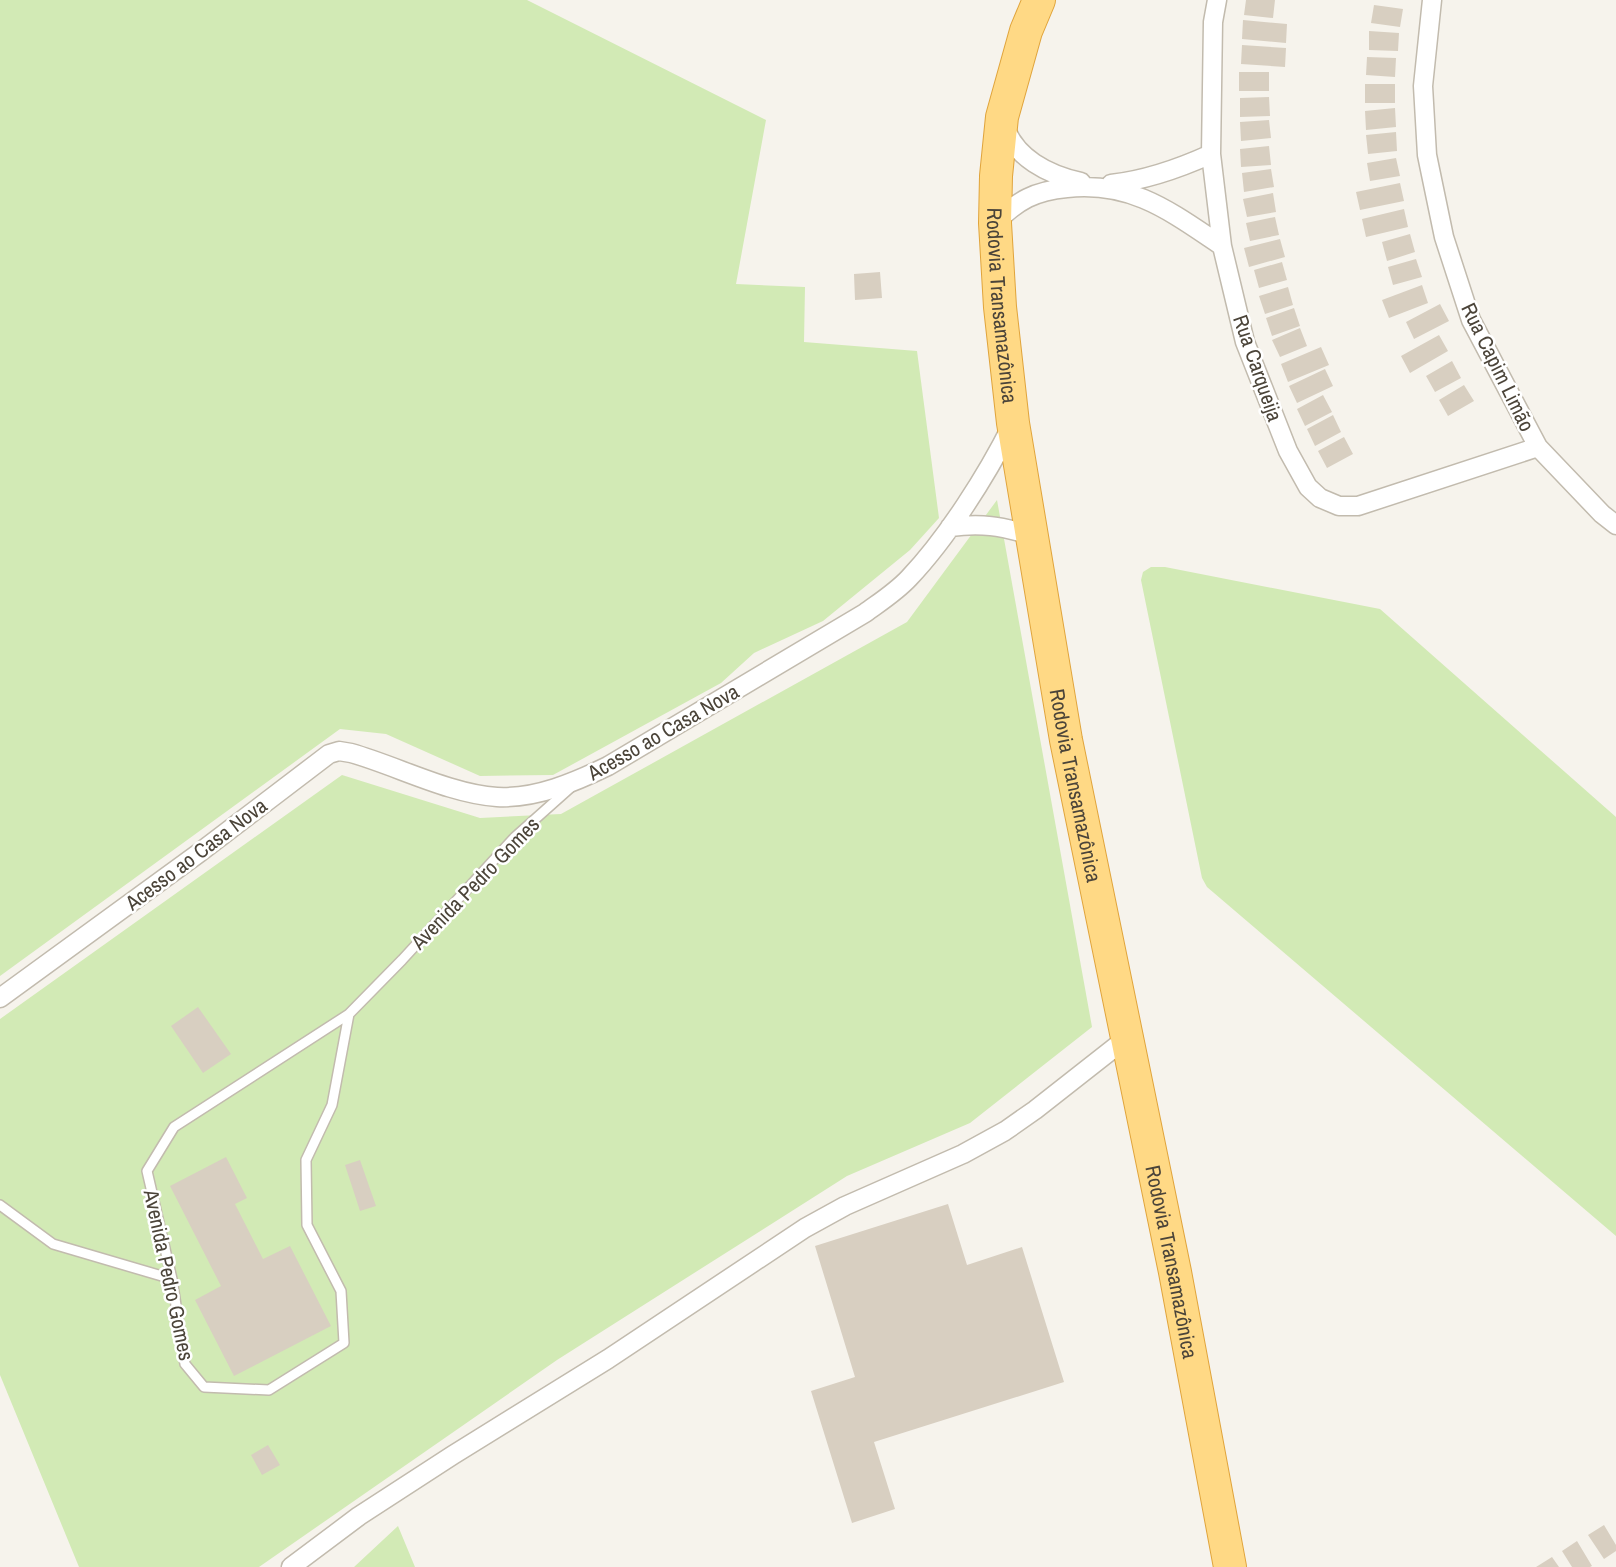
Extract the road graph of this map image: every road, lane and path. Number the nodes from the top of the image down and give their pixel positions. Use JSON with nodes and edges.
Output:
{"nodes":[{"id":1,"x":1038,"y":0,"type":"edge"},
{"id":2,"x":1217,"y":0,"type":"edge"},
{"id":3,"x":1432,"y":0,"type":"edge"},
{"id":4,"x":1002,"y":117,"type":"junction"},
{"id":5,"x":1211,"y":154,"type":"junction"},
{"id":6,"x":1097,"y":186,"type":"junction"},
{"id":7,"x":995,"y":223,"type":"junction"},
{"id":8,"x":1222,"y":246,"type":"junction"},
{"id":9,"x":1013,"y":423,"type":"junction"},
{"id":10,"x":1538,"y":447,"type":"junction"},
{"id":11,"x":1616,"y":525,"type":"edge"},
{"id":12,"x":950,"y":527,"type":"junction"},
{"id":13,"x":1031,"y":535,"type":"junction"},
{"id":14,"x":578,"y":780,"type":"junction"},
{"id":15,"x":0,"y":998,"type":"edge"},
{"id":16,"x":348,"y":1014,"type":"junction"},
{"id":17,"x":1128,"y":1037,"type":"junction"},
{"id":18,"x":0,"y":1205,"type":"edge"},
{"id":19,"x":172,"y":1279,"type":"junction"},
{"id":20,"x":291,"y":1567,"type":"edge"},
{"id":21,"x":1230,"y":1567,"type":"edge"}],
"edges":[{"from":1,"to":4,"type":"highway","name":"Rodovia Transamazônica"},
{"from":2,"to":5,"type":"street","name":"Rua Carqueija"},
{"from":3,"to":10,"type":"street","name":"Rua Capim Limão"},
{"from":4,"to":6,"type":"street"},
{"from":4,"to":7,"type":"highway","name":"Rodovia Transamazônica"},
{"from":5,"to":6,"type":"street"},
{"from":5,"to":8,"type":"street","name":"Rua Carqueija"},
{"from":6,"to":7,"type":"street"},
{"from":6,"to":8,"type":"street"},
{"from":7,"to":9,"type":"highway","name":"Rodovia Transamazônica"},
{"from":8,"to":10,"type":"street","name":"Rua Carqueija"},
{"from":9,"to":12,"type":"street","name":"Acesso ao Casa Nova"},
{"from":9,"to":13,"type":"highway","name":"Rodovia Transamazônica"},
{"from":10,"to":11,"type":"street","name":"Rua Capim Limão"},
{"from":12,"to":13,"type":"street"},
{"from":12,"to":14,"type":"street","name":"Acesso ao Casa Nova"},
{"from":13,"to":17,"type":"highway","name":"Rodovia Transamazônica"},
{"from":14,"to":15,"type":"street","name":"Acesso ao Casa Nova"},
{"from":14,"to":16,"type":"lane","name":"Avenida Pedro Gomes"},
{"from":16,"to":19,"type":"lane","name":"Avenida Pedro Gomes"},
{"from":16,"to":19,"type":"lane","name":"Avenida Pedro Gomes"},
{"from":17,"to":20,"type":"street"},
{"from":17,"to":21,"type":"highway","name":"Rodovia Transamazônica"},
{"from":18,"to":19,"type":"lane"}]}
